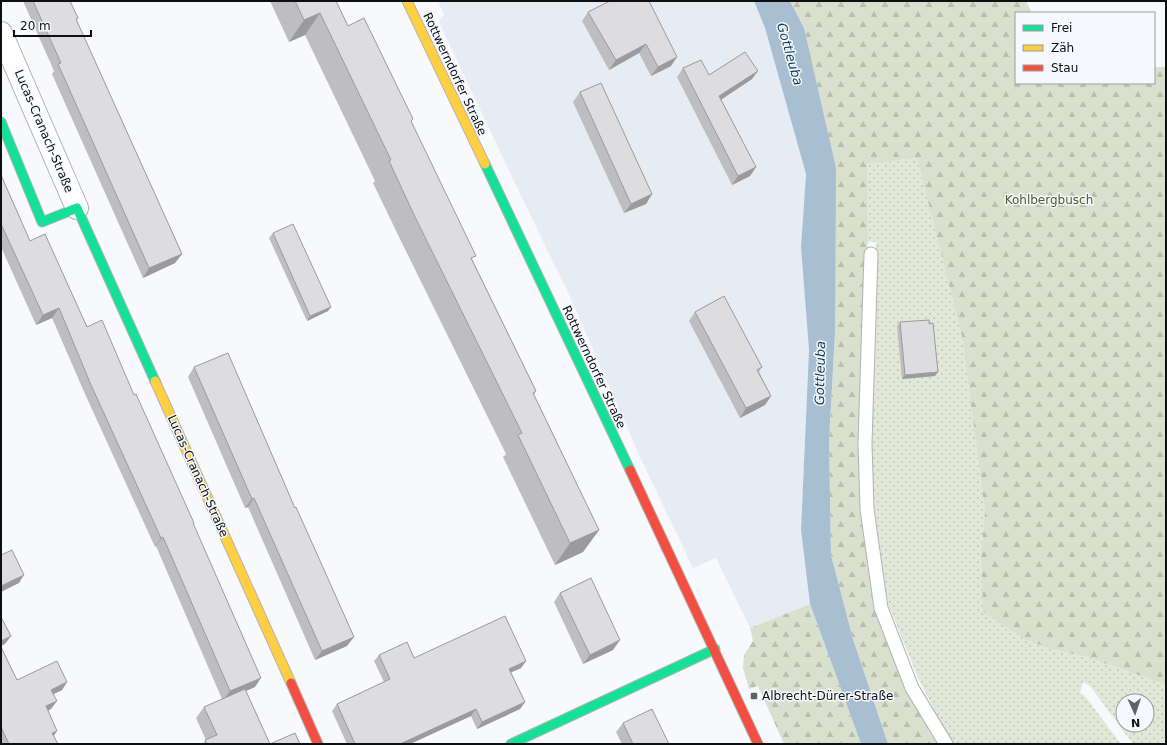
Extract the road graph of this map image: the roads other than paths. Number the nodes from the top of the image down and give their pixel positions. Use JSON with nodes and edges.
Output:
{"nodes":[{"id":1,"x":407,"y":1,"type":"edge"},
{"id":2,"x":1,"y":32,"type":"edge"},
{"id":3,"x":1,"y":122,"type":"edge"},
{"id":4,"x":77,"y":208,"type":"junction"},
{"id":5,"x":871,"y":254,"type":"dead end"},
{"id":6,"x":715,"y":649,"type":"junction"},
{"id":7,"x":318,"y":744,"type":"edge"},
{"id":8,"x":511,"y":744,"type":"edge"},
{"id":9,"x":758,"y":744,"type":"edge"},
{"id":10,"x":946,"y":744,"type":"edge"}],
"edges":[{"from":1,"to":6,"type":"street","name":"Rottwerndorfer Straße"},
{"from":2,"to":4,"type":"street","name":"Lucas-Cranach-Straße"},
{"from":3,"to":4,"type":"street","name":"Lucas-Cranach-Straße"},
{"from":4,"to":7,"type":"street","name":"Lucas-Cranach-Straße"},
{"from":5,"to":10,"type":"lane"},
{"from":6,"to":8,"type":"street"},
{"from":6,"to":9,"type":"street","name":"Rottwerndorfer Straße"}]}
